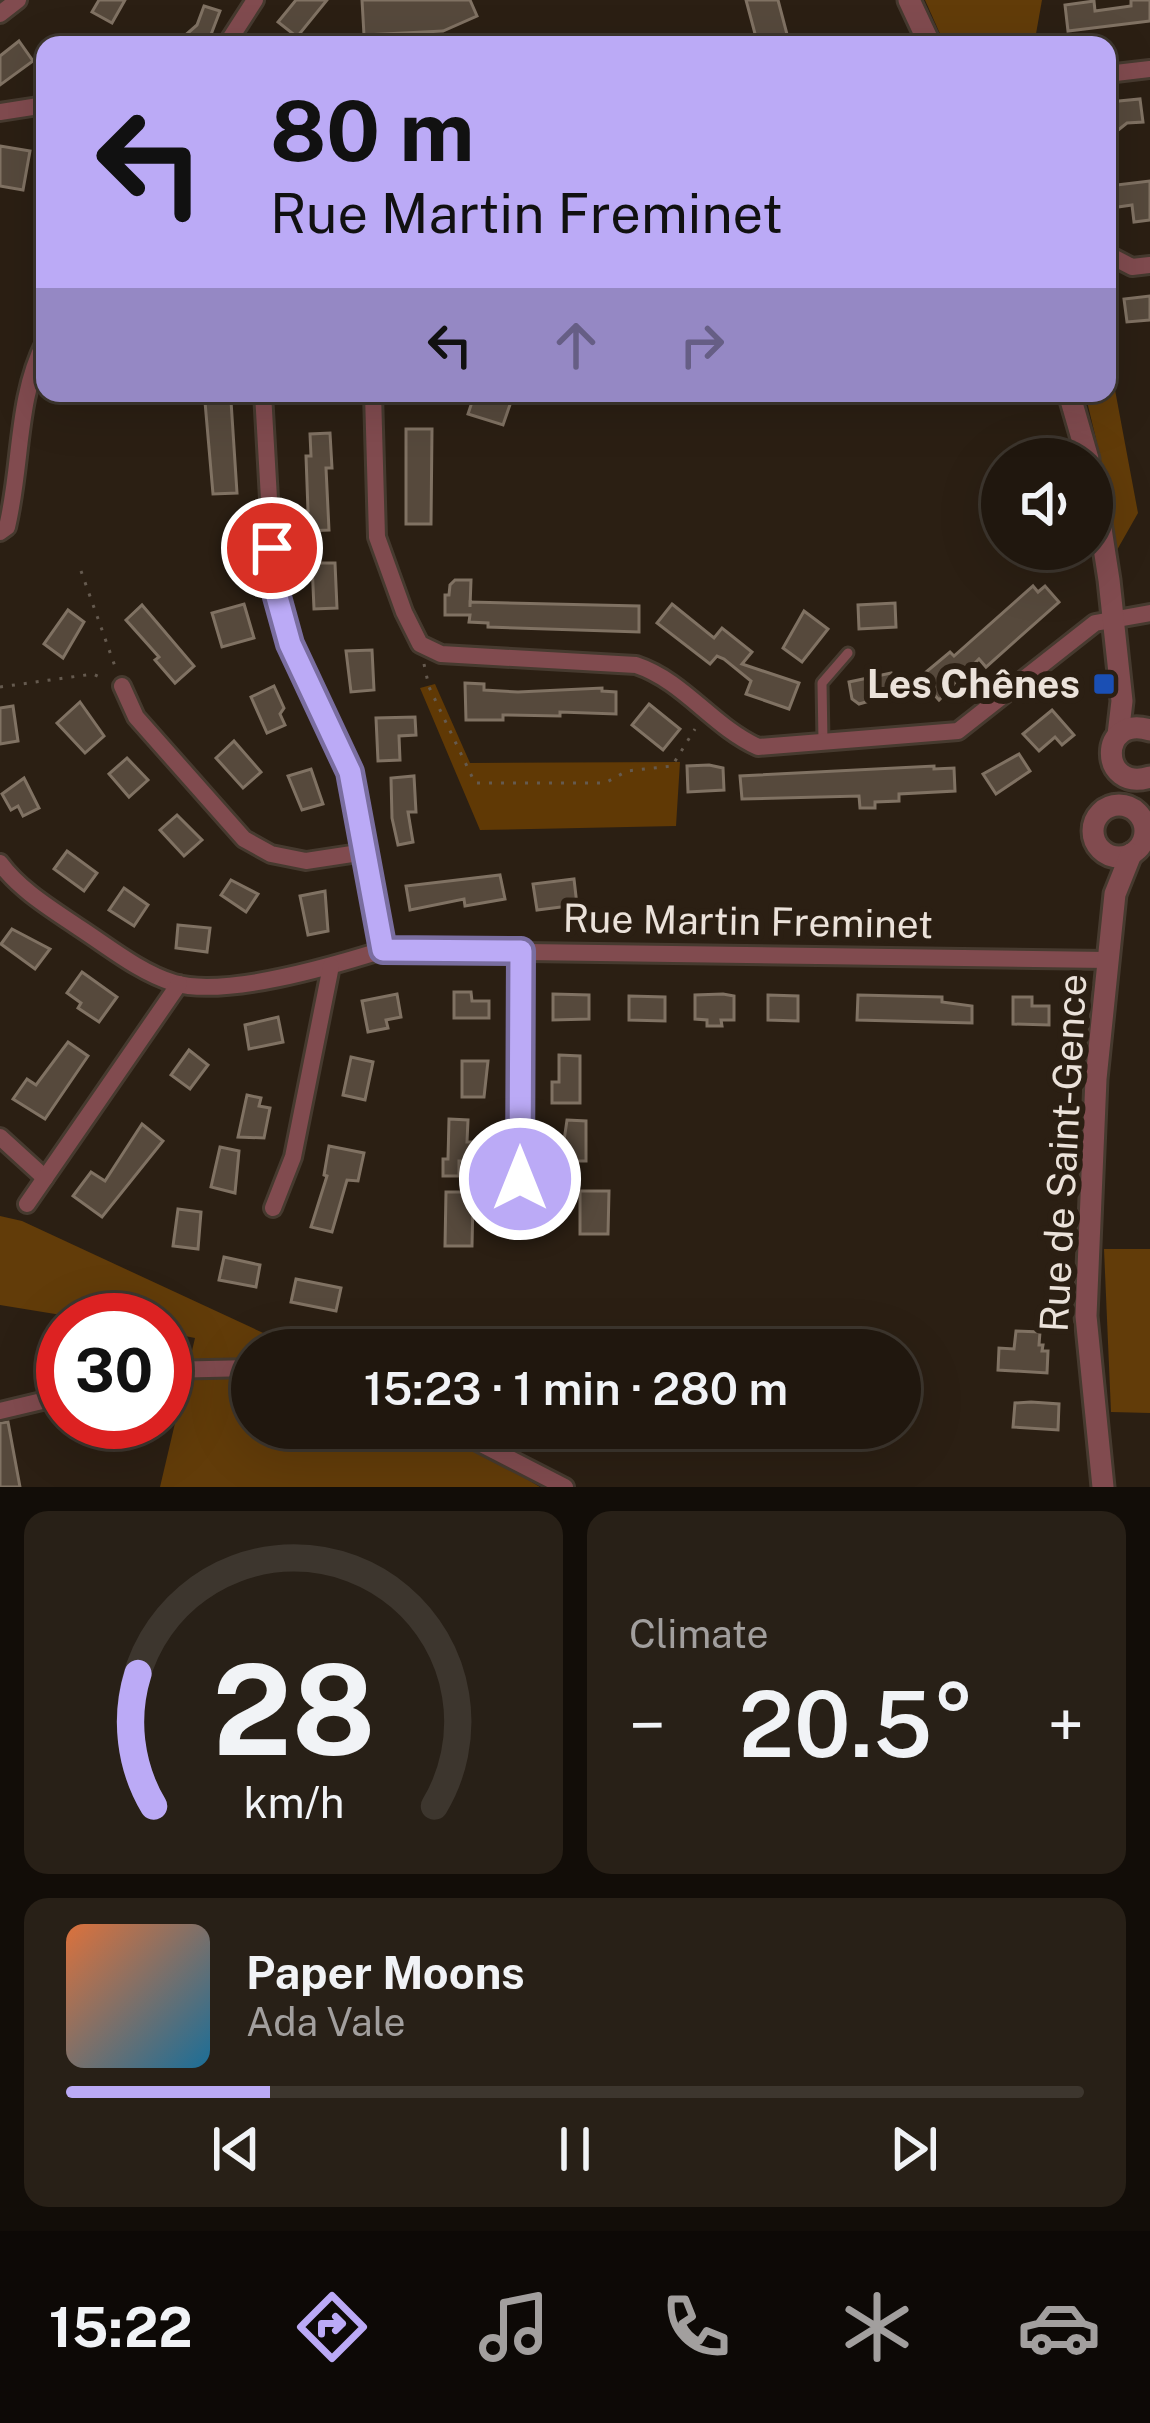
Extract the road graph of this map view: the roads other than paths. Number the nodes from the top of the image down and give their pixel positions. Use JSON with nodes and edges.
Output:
{"nodes":[{"id":1,"x":18,"y":0,"type":"edge"},
{"id":2,"x":255,"y":0,"type":"edge"},
{"id":3,"x":909,"y":0,"type":"edge"},
{"id":4,"x":0,"y":14,"type":"edge"},
{"id":5,"x":232,"y":36,"type":"edge"},
{"id":6,"x":926,"y":36,"type":"edge"},
{"id":7,"x":1150,"y":69,"type":"edge"},
{"id":8,"x":1116,"y":73,"type":"edge"},
{"id":9,"x":36,"y":106,"type":"edge"},
{"id":10,"x":0,"y":112,"type":"edge"},
{"id":11,"x":1116,"y":259,"type":"edge"},
{"id":12,"x":1150,"y":265,"type":"edge"},
{"id":13,"x":36,"y":365,"type":"edge"},
{"id":14,"x":264,"y":402,"type":"edge"},
{"id":15,"x":373,"y":402,"type":"edge"},
{"id":16,"x":1072,"y":402,"type":"edge"},
{"id":17,"x":1082,"y":438,"type":"edge"},
{"id":18,"x":0,"y":532,"type":"edge"},
{"id":19,"x":1106,"y":570,"type":"edge"},
{"id":20,"x":1150,"y":613,"type":"edge"},
{"id":21,"x":1113,"y":618,"type":"junction"},
{"id":22,"x":848,"y":653,"type":"dead end"},
{"id":23,"x":122,"y":686,"type":"road end"},
{"id":24,"x":1122,"y":701,"type":"junction"},
{"id":25,"x":1147,"y":729,"type":"edge"},
{"id":26,"x":1118,"y":735,"type":"junction"},
{"id":27,"x":824,"y":742,"type":"junction"},
{"id":28,"x":1115,"y":769,"type":"junction"},
{"id":29,"x":1150,"y":778,"type":"edge"},
{"id":30,"x":1108,"y":807,"type":"junction"},
{"id":31,"x":1138,"y":814,"type":"junction"},
{"id":32,"x":1141,"y":844,"type":"edge"},
{"id":33,"x":1102,"y":850,"type":"junction"},
{"id":34,"x":365,"y":852,"type":"junction"},
{"id":35,"x":3,"y":876,"type":"edge"},
{"id":36,"x":1114,"y":894,"type":"junction"},
{"id":37,"x":383,"y":950,"type":"junction"},
{"id":38,"x":521,"y":951,"type":"junction"},
{"id":39,"x":1108,"y":960,"type":"junction"},
{"id":40,"x":331,"y":966,"type":"junction"},
{"id":41,"x":179,"y":984,"type":"junction"},
{"id":42,"x":0,"y":1137,"type":"edge"},
{"id":43,"x":45,"y":1178,"type":"junction"},
{"id":44,"x":27,"y":1204,"type":"dead end"},
{"id":45,"x":273,"y":1208,"type":"dead end"},
{"id":46,"x":537,"y":1215,"type":"dead end"},
{"id":47,"x":231,"y":1368,"type":"edge"},
{"id":48,"x":192,"y":1369,"type":"edge"},
{"id":49,"x":36,"y":1403,"type":"edge"},
{"id":50,"x":0,"y":1412,"type":"edge"},
{"id":51,"x":491,"y":1449,"type":"edge"},
{"id":52,"x":565,"y":1487,"type":"edge"},
{"id":53,"x":1102,"y":1487,"type":"edge"}],
"edges":[{"from":1,"to":4,"type":"street"},
{"from":2,"to":5,"type":"street"},
{"from":3,"to":6,"type":"street"},
{"from":7,"to":8,"type":"street"},
{"from":9,"to":10,"type":"street"},
{"from":11,"to":12,"type":"street"},
{"from":13,"to":18,"type":"street"},
{"from":14,"to":34,"type":"street"},
{"from":15,"to":27,"type":"street"},
{"from":16,"to":17,"type":"street"},
{"from":19,"to":21,"type":"street"},
{"from":20,"to":21,"type":"street"},
{"from":21,"to":24,"type":"street"},
{"from":21,"to":27,"type":"street"},
{"from":22,"to":27,"type":"lane"},
{"from":23,"to":34,"type":"street"},
{"from":24,"to":25,"type":"street"},
{"from":24,"to":26,"type":"street"},
{"from":25,"to":26,"type":"street"},
{"from":26,"to":28,"type":"street"},
{"from":28,"to":29,"type":"street"},
{"from":28,"to":30,"type":"street"},
{"from":29,"to":31,"type":"street"},
{"from":30,"to":31,"type":"street"},
{"from":30,"to":33,"type":"street"},
{"from":31,"to":32,"type":"street"},
{"from":32,"to":33,"type":"street"},
{"from":32,"to":36,"type":"street","name":"Rue de Saint-Gence"},
{"from":33,"to":36,"type":"street","name":"Rue de Saint-Gence"},
{"from":34,"to":37,"type":"street"},
{"from":35,"to":41,"type":"street","name":"Rue Martin Freminet"},
{"from":36,"to":39,"type":"street","name":"Rue de Saint-Gence"},
{"from":37,"to":38,"type":"street","name":"Rue Martin Freminet"},
{"from":37,"to":40,"type":"street","name":"Rue Martin Freminet"},
{"from":38,"to":39,"type":"street","name":"Rue Martin Freminet"},
{"from":38,"to":46,"type":"street"},
{"from":39,"to":53,"type":"street","name":"Rue de Saint-Gence"},
{"from":40,"to":41,"type":"street","name":"Rue Martin Freminet"},
{"from":40,"to":45,"type":"street"},
{"from":41,"to":43,"type":"street"},
{"from":42,"to":43,"type":"street"},
{"from":43,"to":44,"type":"street"},
{"from":47,"to":48,"type":"street"},
{"from":49,"to":50,"type":"street"},
{"from":51,"to":52,"type":"street"}]}
